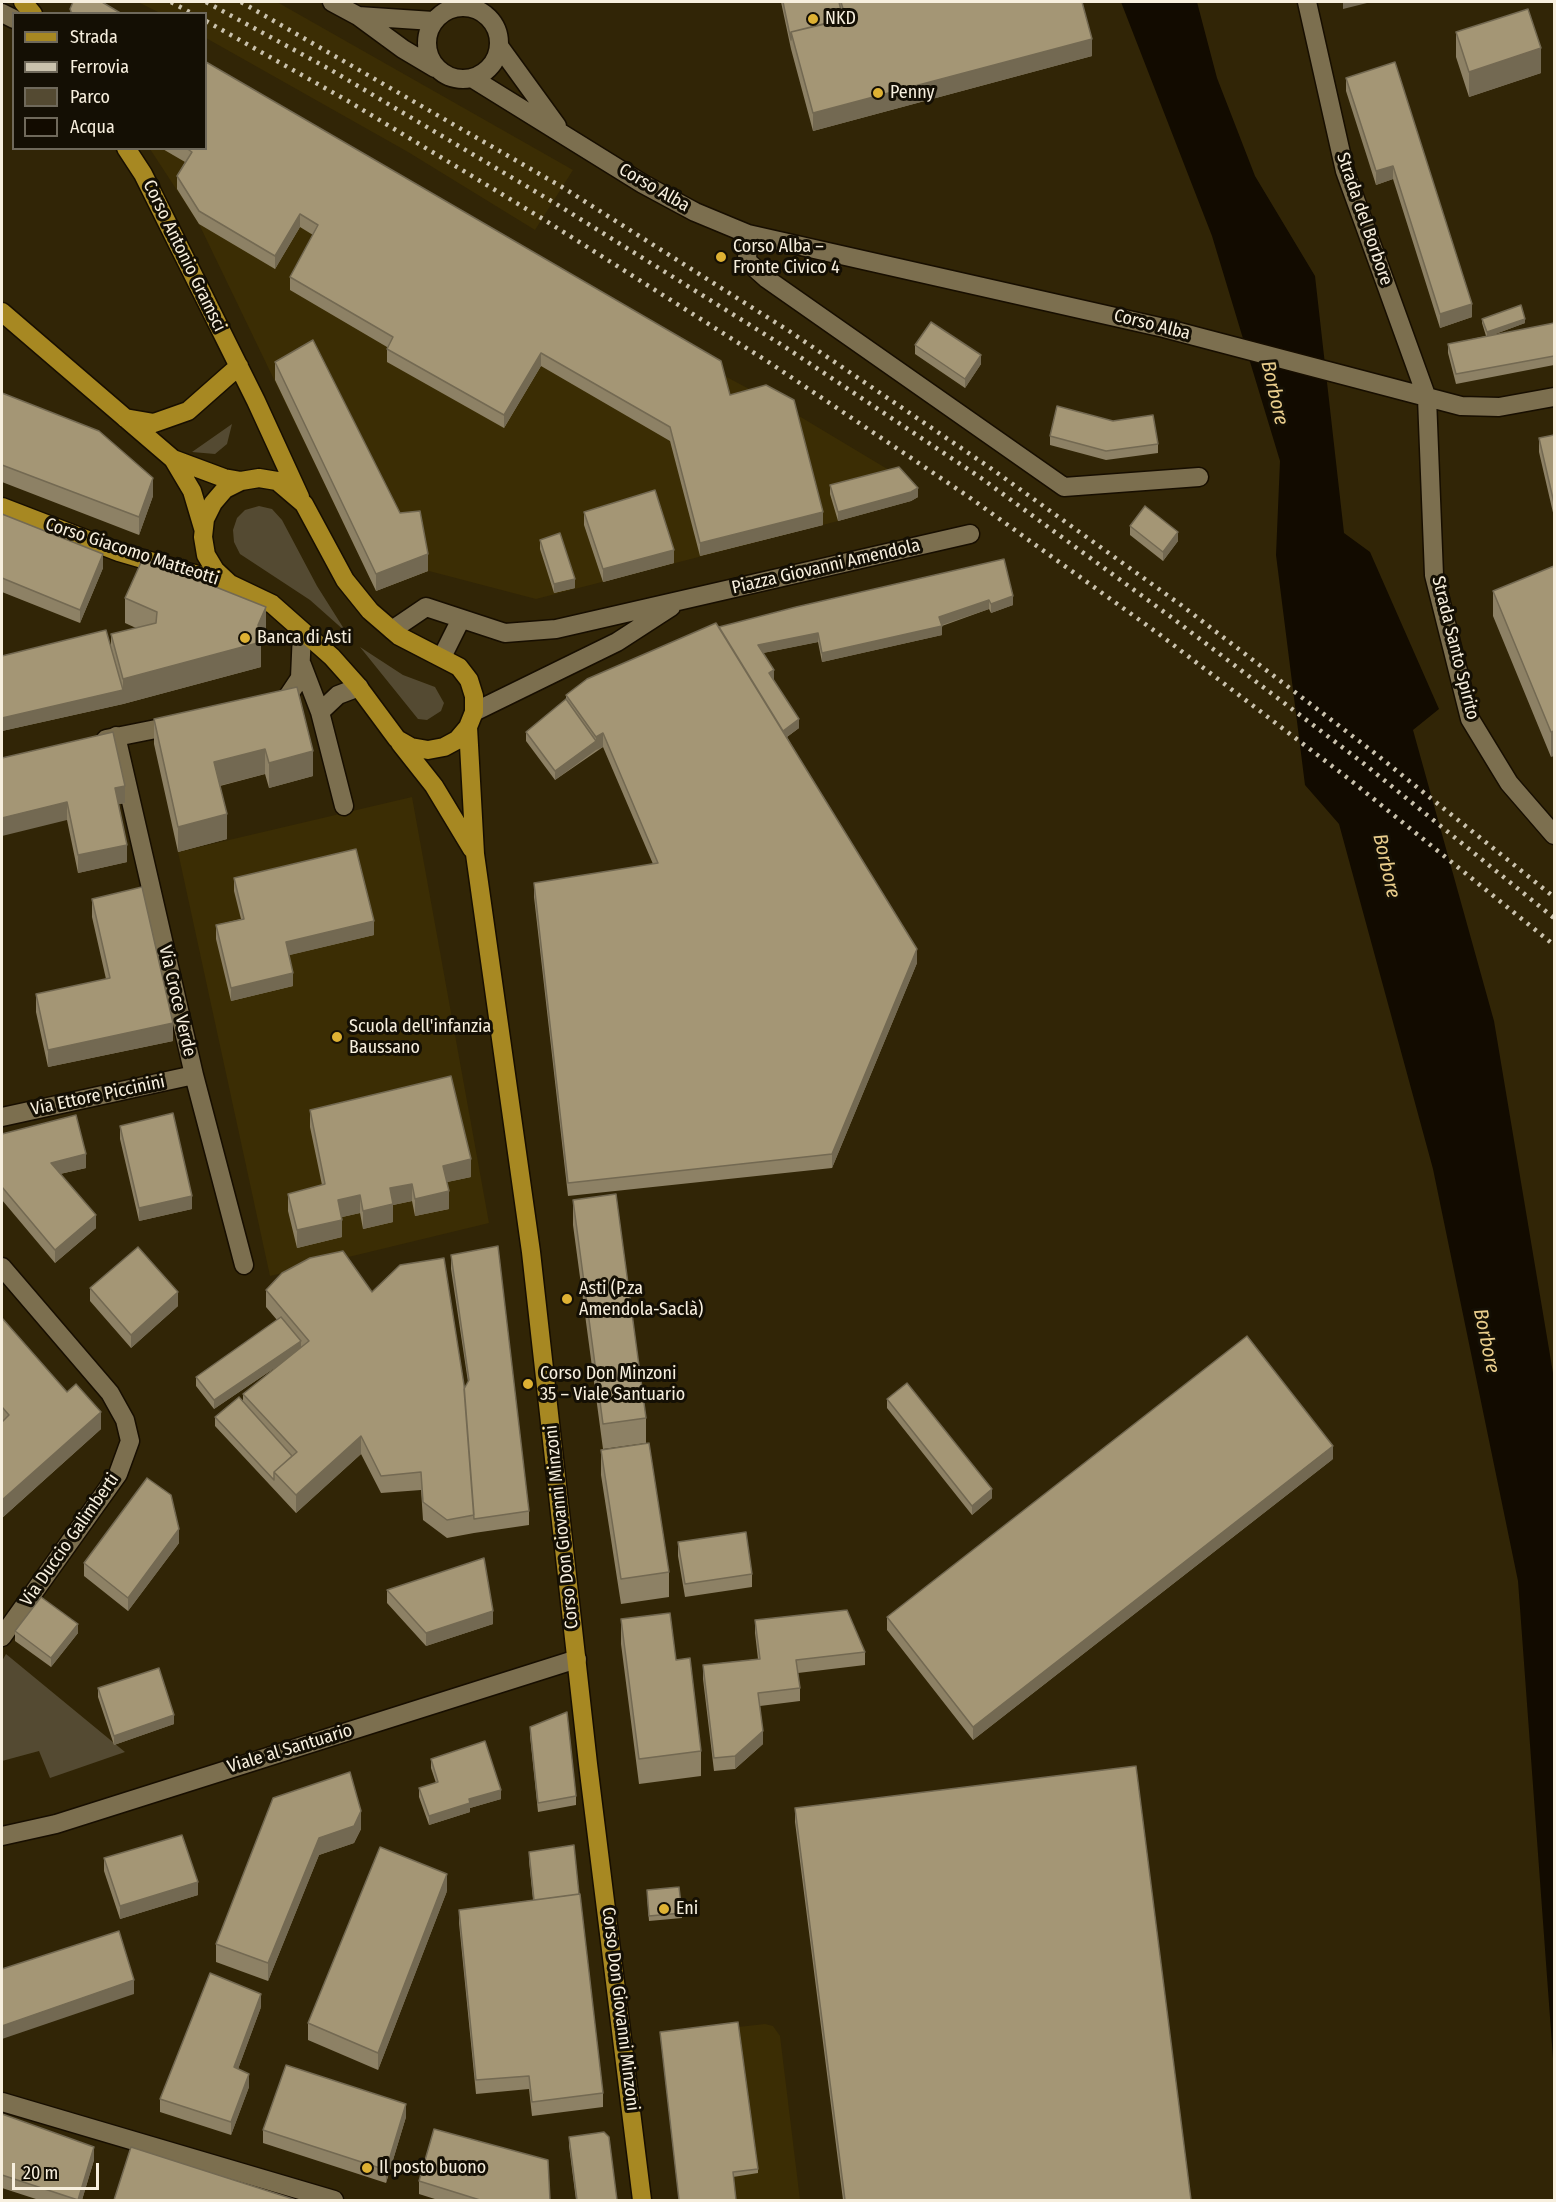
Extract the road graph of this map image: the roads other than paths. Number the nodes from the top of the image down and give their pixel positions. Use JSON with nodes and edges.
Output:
{"nodes":[{"id":1,"x":332,"y":2,"type":"edge"},
{"id":2,"x":1307,"y":2,"type":"edge"},
{"id":3,"x":476,"y":6,"type":"edge"},
{"id":4,"x":435,"y":13,"type":"edge"},
{"id":5,"x":358,"y":16,"type":"junction"},
{"id":6,"x":499,"y":46,"type":"junction"},
{"id":7,"x":438,"y":69,"type":"junction"},
{"id":8,"x":472,"y":78,"type":"junction"},
{"id":9,"x":564,"y":134,"type":"junction"},
{"id":10,"x":127,"y":150,"type":"edge"},
{"id":11,"x":748,"y":234,"type":"junction"},
{"id":12,"x":2,"y":312,"type":"edge"},
{"id":13,"x":239,"y":366,"type":"junction"},
{"id":14,"x":1427,"y":398,"type":"junction"},
{"id":15,"x":1554,"y":398,"type":"edge"},
{"id":16,"x":117,"y":413,"type":"junction"},
{"id":17,"x":173,"y":459,"type":"junction"},
{"id":18,"x":1199,"y":477,"type":"dead end"},
{"id":19,"x":242,"y":481,"type":"junction"},
{"id":20,"x":304,"y":504,"type":"junction"},
{"id":21,"x":2,"y":507,"type":"edge"},
{"id":22,"x":204,"y":530,"type":"junction"},
{"id":23,"x":970,"y":534,"type":"dead end"},
{"id":24,"x":230,"y":584,"type":"junction"},
{"id":25,"x":682,"y":599,"type":"junction"},
{"id":26,"x":461,"y":619,"type":"junction"},
{"id":27,"x":392,"y":630,"type":"junction"},
{"id":28,"x":302,"y":632,"type":"junction"},
{"id":29,"x":442,"y":657,"type":"junction"},
{"id":30,"x":301,"y":664,"type":"junction"},
{"id":31,"x":359,"y":687,"type":"junction"},
{"id":32,"x":257,"y":708,"type":"edge"},
{"id":33,"x":320,"y":712,"type":"junction"},
{"id":34,"x":198,"y":720,"type":"edge"},
{"id":35,"x":471,"y":720,"type":"junction"},
{"id":36,"x":116,"y":736,"type":"junction"},
{"id":37,"x":397,"y":739,"type":"junction"},
{"id":38,"x":93,"y":741,"type":"edge"},
{"id":39,"x":344,"y":806,"type":"dead end"},
{"id":40,"x":1554,"y":835,"type":"edge"},
{"id":41,"x":475,"y":854,"type":"junction"},
{"id":42,"x":194,"y":1076,"type":"junction"},
{"id":43,"x":2,"y":1117,"type":"edge"},
{"id":44,"x":244,"y":1265,"type":"dead end"},
{"id":45,"x":2,"y":1267,"type":"edge"},
{"id":46,"x":2,"y":1637,"type":"edge"},
{"id":47,"x":577,"y":1659,"type":"junction"},
{"id":48,"x":2,"y":1836,"type":"edge"},
{"id":49,"x":2,"y":2102,"type":"edge"},
{"id":50,"x":334,"y":2200,"type":"edge"},
{"id":51,"x":642,"y":2200,"type":"edge"}],
"edges":[{"from":1,"to":5,"type":"street"},
{"from":2,"to":14,"type":"street","name":"Strada del Borbore"},
{"from":3,"to":4,"type":"street"},
{"from":3,"to":6,"type":"street"},
{"from":4,"to":5,"type":"street"},
{"from":4,"to":7,"type":"street"},
{"from":5,"to":7,"type":"street"},
{"from":6,"to":8,"type":"street"},
{"from":6,"to":9,"type":"street","name":"Corso Alba"},
{"from":7,"to":8,"type":"street"},
{"from":8,"to":9,"type":"street","name":"Corso Alba"},
{"from":9,"to":11,"type":"street","name":"Corso Alba"},
{"from":10,"to":13,"type":"main road","name":"Corso Antonio Gramsci"},
{"from":11,"to":14,"type":"street","name":"Corso Alba"},
{"from":11,"to":18,"type":"street"},
{"from":12,"to":16,"type":"main road"},
{"from":13,"to":16,"type":"main road"},
{"from":13,"to":20,"type":"main road","name":"Corso Antonio Gramsci"},
{"from":14,"to":15,"type":"street","name":"Corso Alba"},
{"from":14,"to":40,"type":"street","name":"Strada Santo Spirito"},
{"from":16,"to":17,"type":"main road"},
{"from":17,"to":19,"type":"main road"},
{"from":17,"to":22,"type":"main road"},
{"from":19,"to":20,"type":"main road"},
{"from":19,"to":22,"type":"main road"},
{"from":20,"to":27,"type":"main road"},
{"from":21,"to":24,"type":"main road","name":"Corso Giacomo Matteotti"},
{"from":22,"to":24,"type":"main road"},
{"from":23,"to":25,"type":"street","name":"Piazza Giovanni Amendola"},
{"from":24,"to":28,"type":"main road"},
{"from":25,"to":26,"type":"street","name":"Piazza Giovanni Amendola"},
{"from":25,"to":35,"type":"street","name":"Piazza Giovanni Amendola"},
{"from":26,"to":27,"type":"street","name":"Piazza Giovanni Amendola"},
{"from":26,"to":29,"type":"street"},
{"from":27,"to":29,"type":"main road"},
{"from":28,"to":30,"type":"street"},
{"from":28,"to":31,"type":"main road"},
{"from":29,"to":35,"type":"main road"},
{"from":30,"to":32,"type":"street"},
{"from":30,"to":33,"type":"street"},
{"from":31,"to":33,"type":"street"},
{"from":31,"to":37,"type":"main road"},
{"from":33,"to":39,"type":"street"},
{"from":34,"to":36,"type":"street"},
{"from":35,"to":37,"type":"main road","name":"Piazza Giovanni Amendola"},
{"from":35,"to":41,"type":"main road","name":"Corso Don Giovanni Minzoni"},
{"from":36,"to":38,"type":"street"},
{"from":36,"to":42,"type":"street","name":"Via Croce Verde"},
{"from":37,"to":41,"type":"main road","name":"Corso Don Giovanni Minzoni"},
{"from":41,"to":47,"type":"main road","name":"Corso Don Giovanni Minzoni"},
{"from":42,"to":43,"type":"street","name":"Via Ettore Piccinini"},
{"from":42,"to":44,"type":"street","name":"Via Croce Verde"},
{"from":45,"to":46,"type":"street","name":"Via Duccio Galimberti"},
{"from":47,"to":48,"type":"street","name":"Viale al Santuario"},
{"from":47,"to":51,"type":"main road","name":"Corso Don Giovanni Minzoni"},
{"from":49,"to":50,"type":"street"}]}
